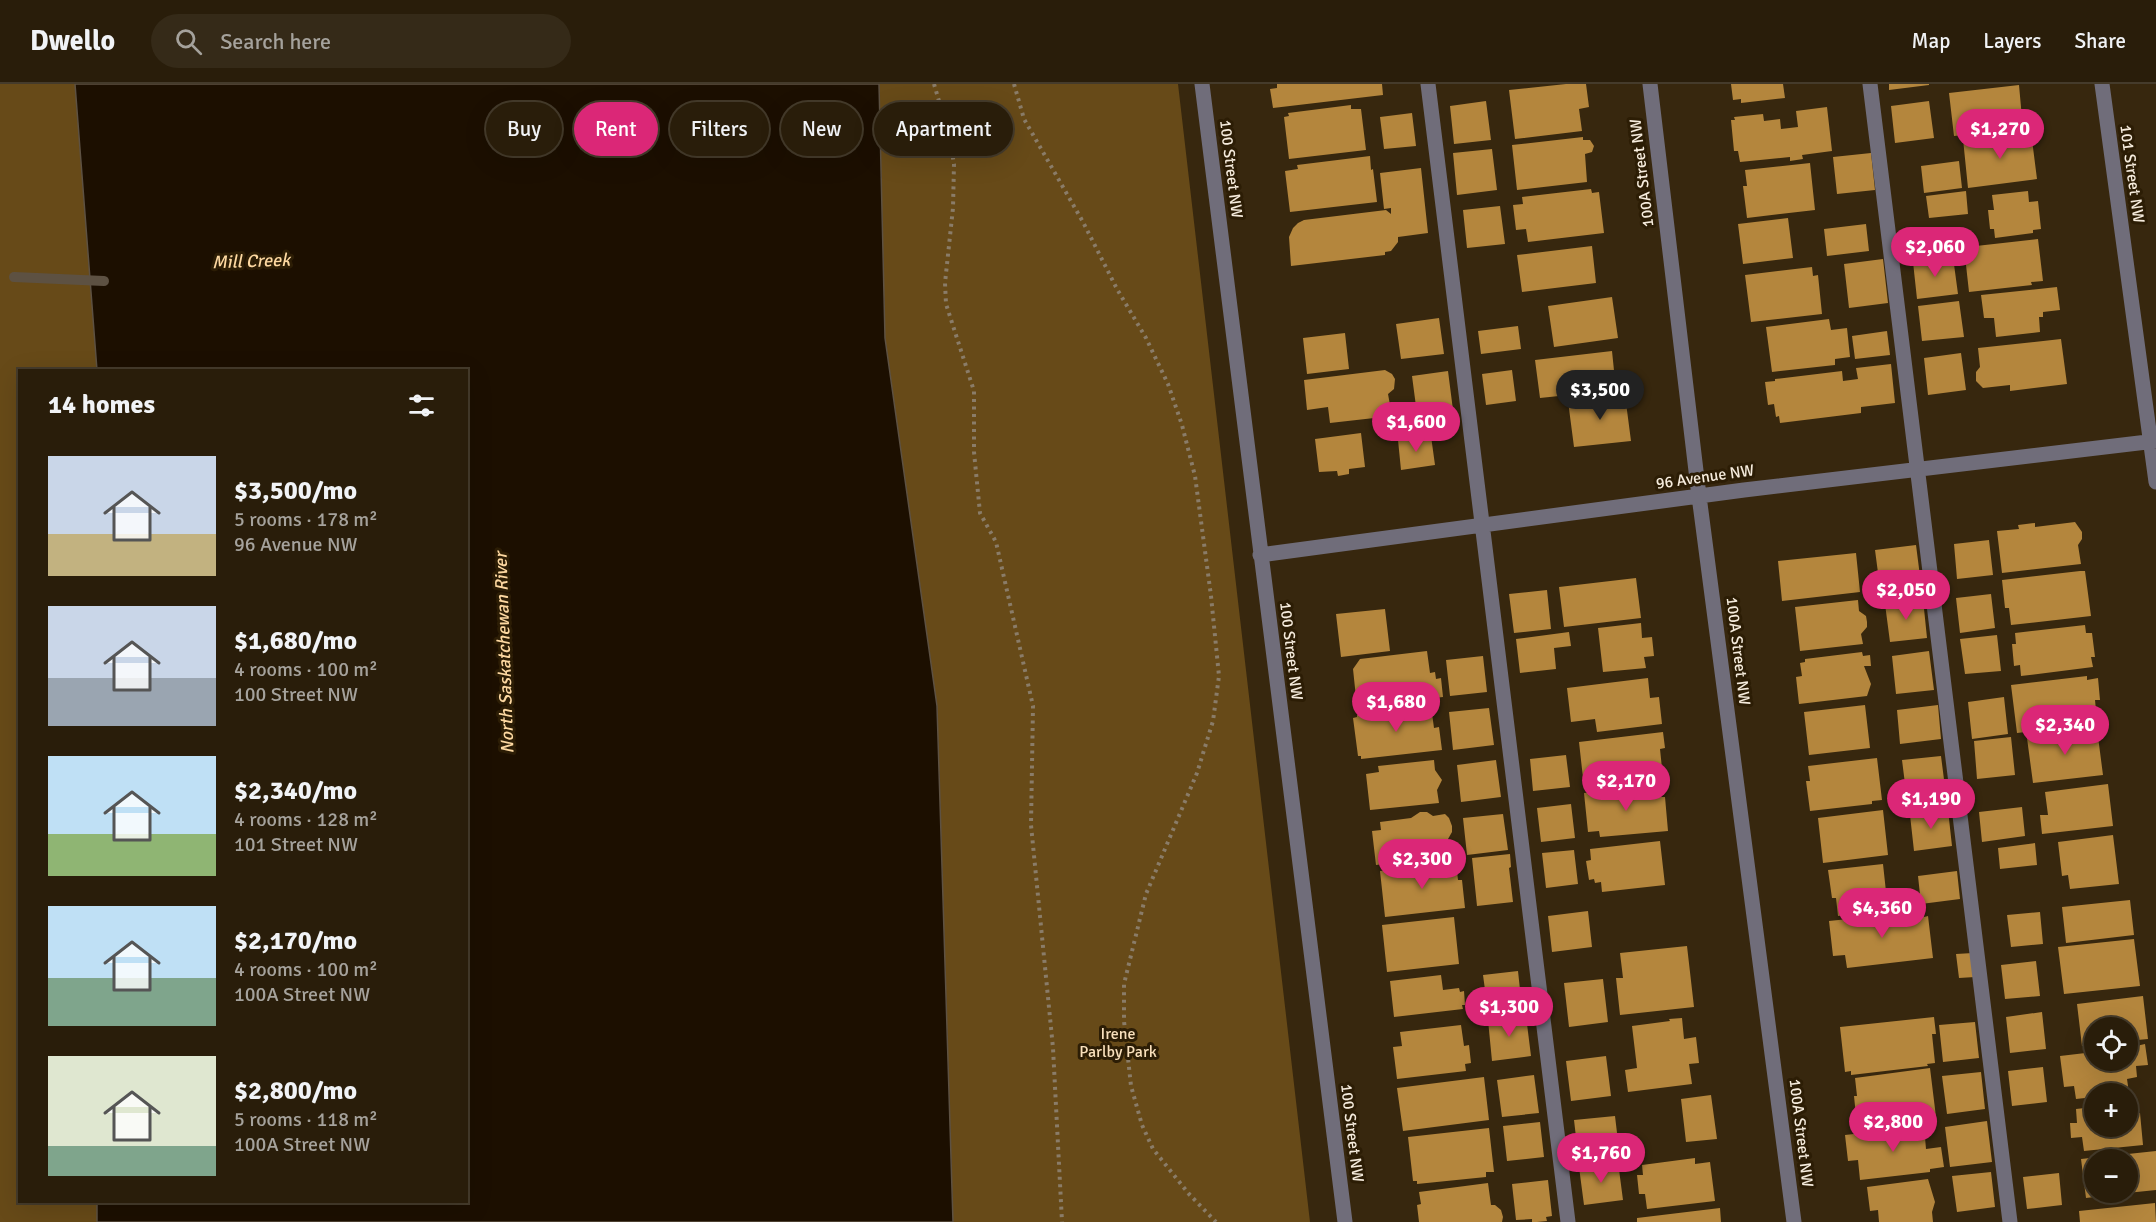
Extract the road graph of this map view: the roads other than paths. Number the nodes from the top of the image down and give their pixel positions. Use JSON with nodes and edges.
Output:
{"nodes":[{"id":1,"x":1202,"y":84,"type":"edge"},
{"id":2,"x":1428,"y":84,"type":"edge"},
{"id":3,"x":1650,"y":84,"type":"edge"},
{"id":4,"x":1870,"y":84,"type":"edge"},
{"id":5,"x":2102,"y":84,"type":"edge"},
{"id":6,"x":2153,"y":441,"type":"edge"},
{"id":7,"x":1917,"y":468,"type":"junction"},
{"id":8,"x":2156,"y":482,"type":"edge"},
{"id":9,"x":1699,"y":496,"type":"junction"},
{"id":10,"x":1484,"y":525,"type":"junction"},
{"id":11,"x":1260,"y":555,"type":"junction"},
{"id":12,"x":1345,"y":1222,"type":"edge"},
{"id":13,"x":1568,"y":1222,"type":"edge"},
{"id":14,"x":1794,"y":1222,"type":"edge"},
{"id":15,"x":2010,"y":1222,"type":"edge"}],
"edges":[{"from":1,"to":11,"type":"street","name":"100 Street NW"},
{"from":2,"to":10,"type":"street"},
{"from":3,"to":9,"type":"street","name":"100A Street NW"},
{"from":4,"to":7,"type":"street"},
{"from":5,"to":6,"type":"street","name":"101 Street NW"},
{"from":6,"to":7,"type":"street","name":"96 Avenue NW"},
{"from":6,"to":8,"type":"street","name":"101 Street NW"},
{"from":7,"to":9,"type":"street","name":"96 Avenue NW"},
{"from":7,"to":15,"type":"street"},
{"from":9,"to":10,"type":"street","name":"96 Avenue NW"},
{"from":9,"to":14,"type":"street","name":"100A Street NW"},
{"from":10,"to":11,"type":"street","name":"96 Avenue NW"},
{"from":10,"to":13,"type":"street"},
{"from":11,"to":12,"type":"street","name":"100 Street NW"}]}
